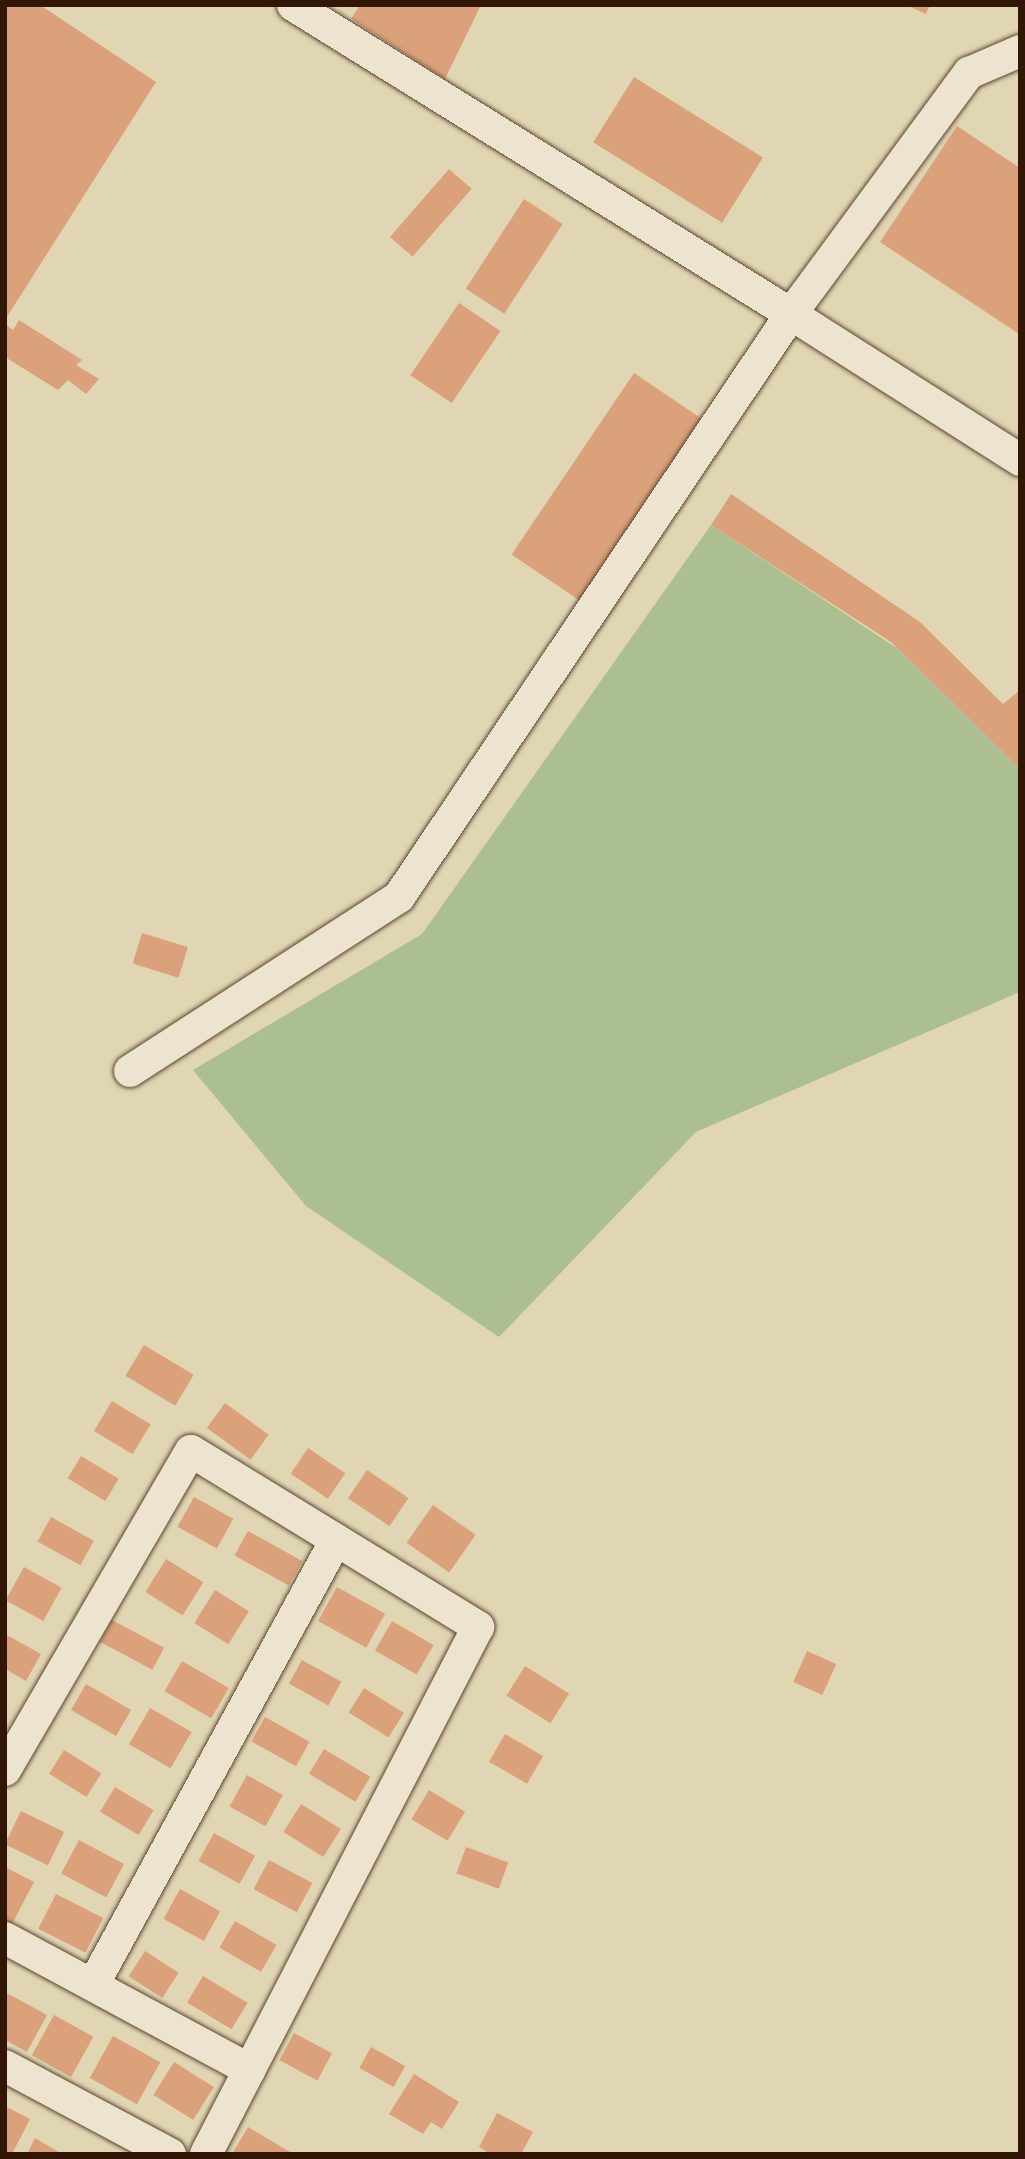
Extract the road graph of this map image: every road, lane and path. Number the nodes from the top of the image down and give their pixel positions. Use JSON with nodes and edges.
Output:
{"nodes":[{"id":1,"x":293,"y":5,"type":"edge"},
{"id":2,"x":1020,"y":51,"type":"edge"},
{"id":3,"x":791,"y":314,"type":"junction"},
{"id":4,"x":1020,"y":460,"type":"edge"},
{"id":5,"x":131,"y":1071,"type":"dead end"},
{"id":6,"x":336,"y":1540,"type":"junction"},
{"id":7,"x":5,"y":1770,"type":"edge"},
{"id":8,"x":5,"y":1938,"type":"edge"},
{"id":9,"x":93,"y":1985,"type":"junction"},
{"id":10,"x":5,"y":2066,"type":"edge"},
{"id":11,"x":250,"y":2070,"type":"junction"},
{"id":12,"x":170,"y":2154,"type":"edge"},
{"id":13,"x":206,"y":2154,"type":"edge"}],
"edges":[{"from":1,"to":3,"type":"street"},
{"from":2,"to":3,"type":"street"},
{"from":3,"to":4,"type":"street"},
{"from":3,"to":5,"type":"street"},
{"from":6,"to":7,"type":"street"},
{"from":6,"to":9,"type":"street"},
{"from":6,"to":11,"type":"street"},
{"from":8,"to":9,"type":"street"},
{"from":9,"to":11,"type":"street"},
{"from":10,"to":12,"type":"street"},
{"from":11,"to":13,"type":"street"}]}
